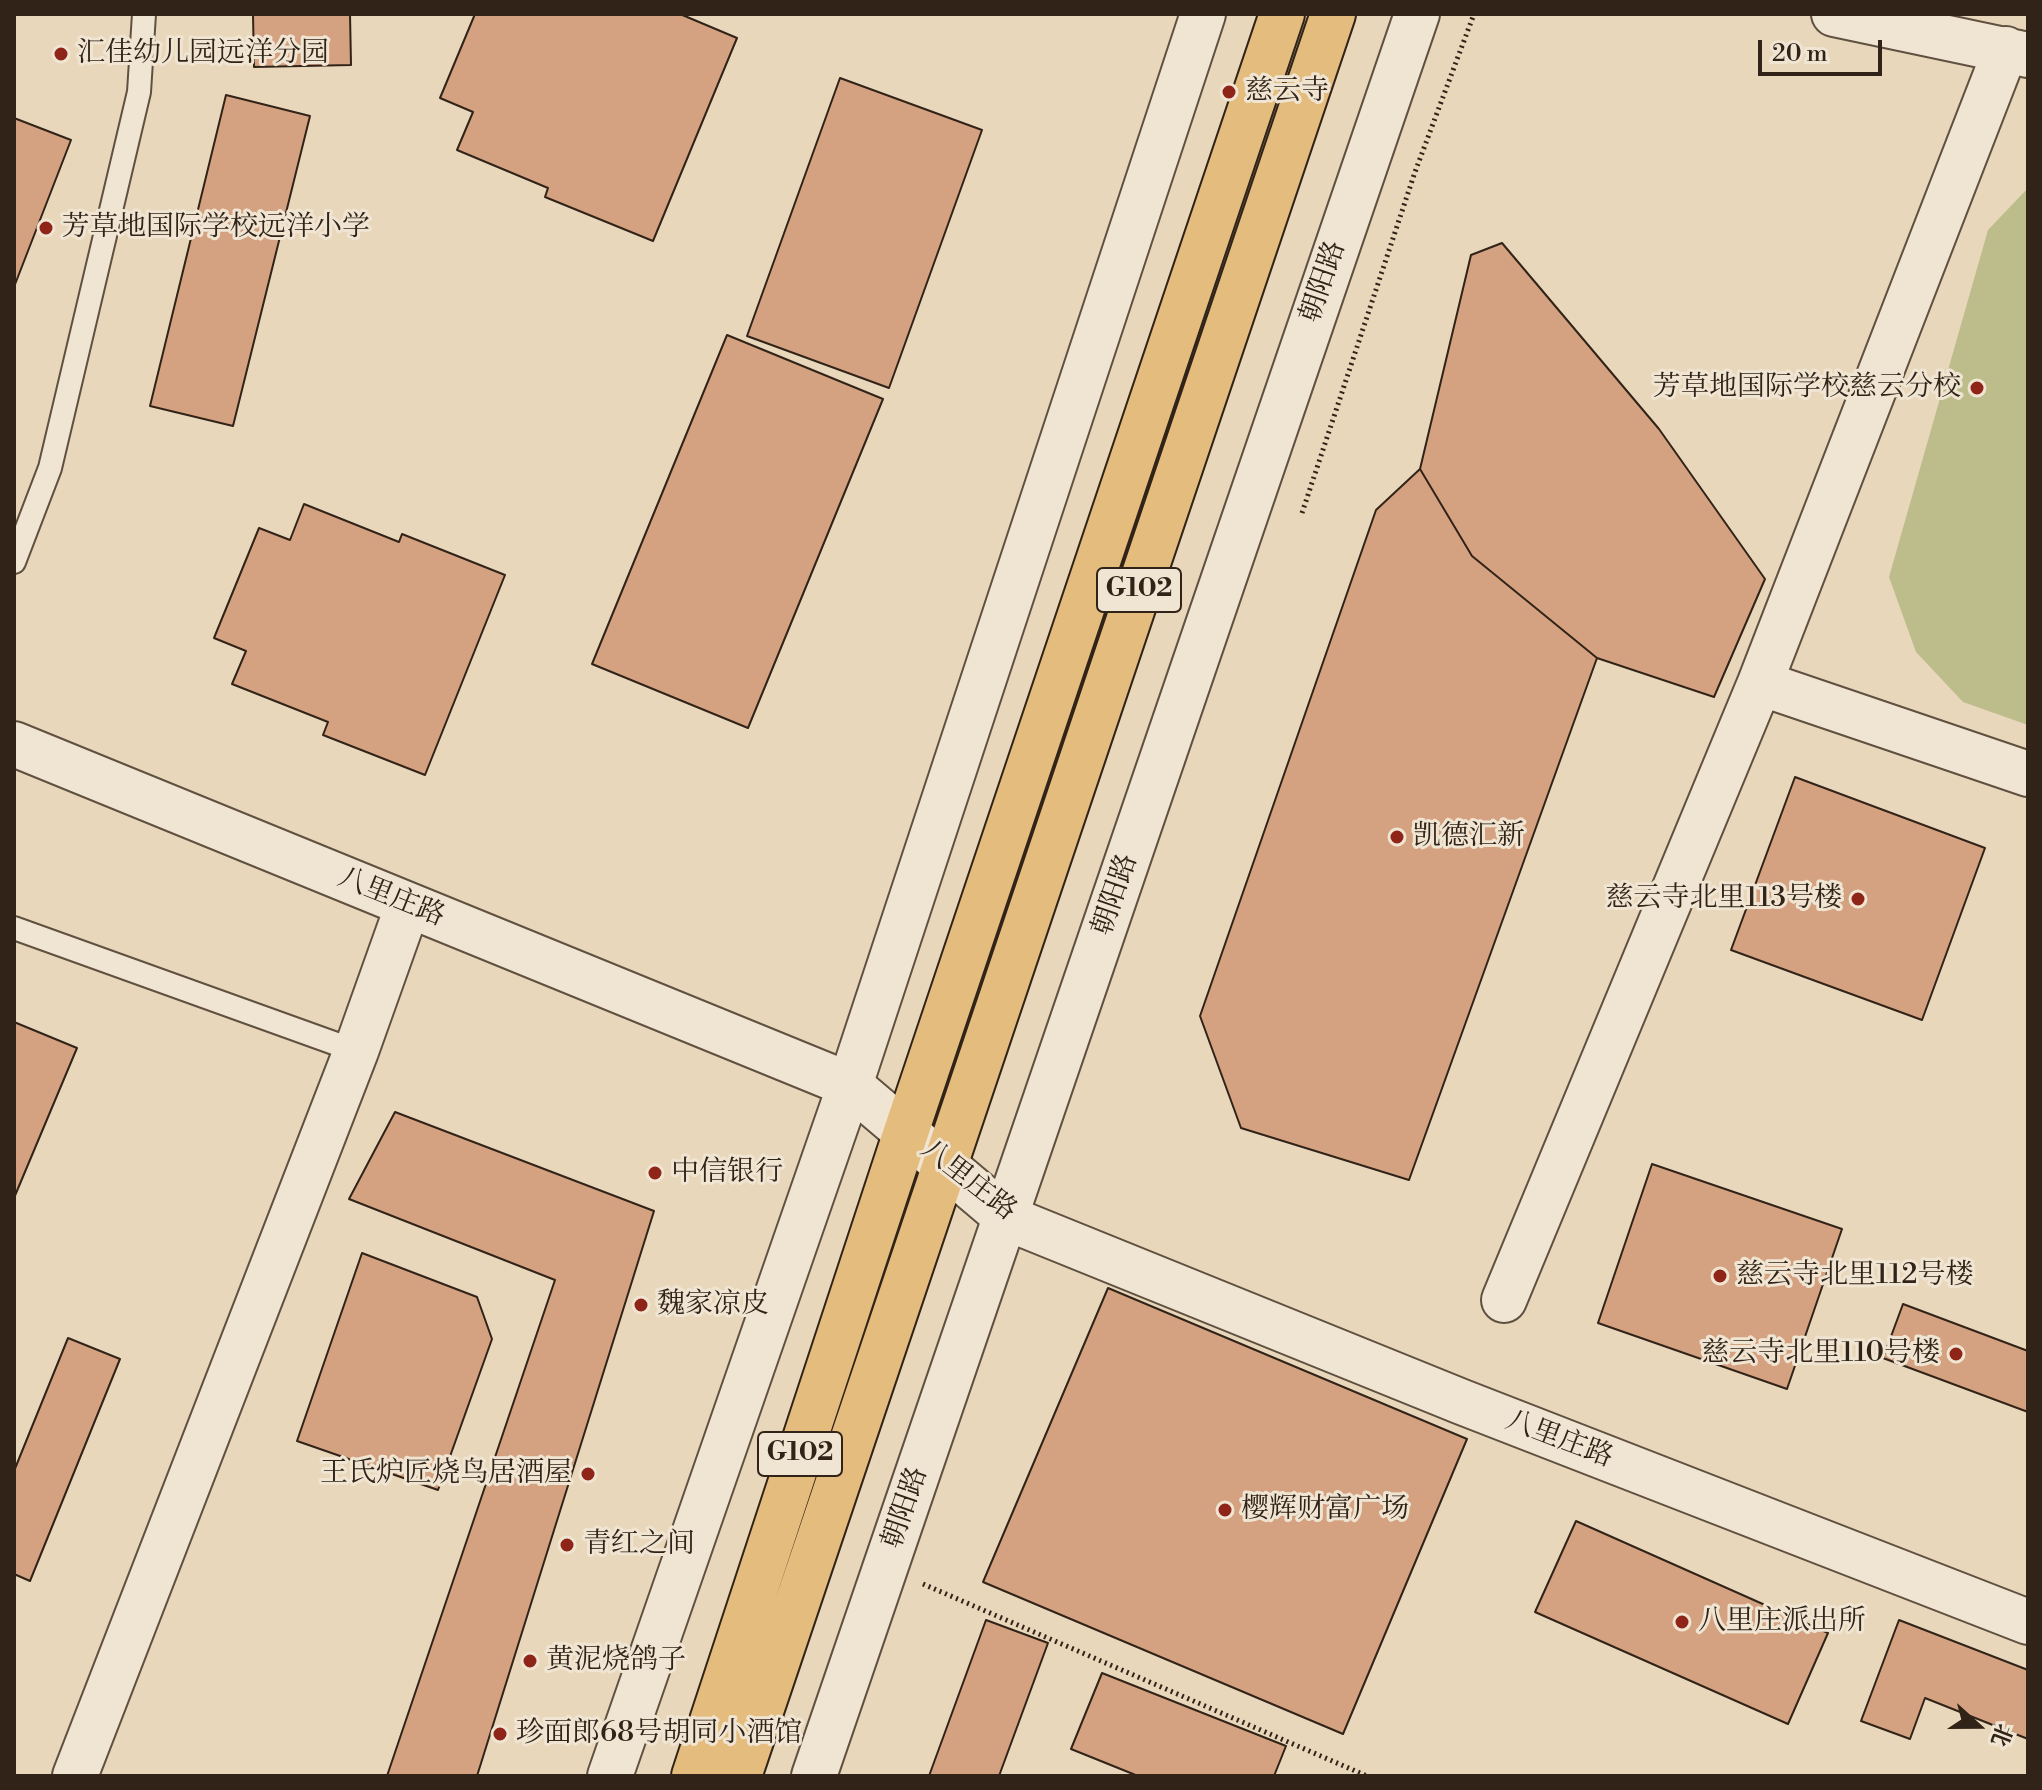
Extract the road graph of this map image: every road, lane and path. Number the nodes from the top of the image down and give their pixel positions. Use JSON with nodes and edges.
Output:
{"nodes":[{"id":1,"x":144,"y":14,"type":"edge"},
{"id":2,"x":1203,"y":14,"type":"edge"},
{"id":3,"x":1282,"y":14,"type":"edge"},
{"id":4,"x":1333,"y":14,"type":"edge"},
{"id":5,"x":1417,"y":14,"type":"edge"},
{"id":6,"x":1474,"y":14,"type":"edge"},
{"id":7,"x":1834,"y":14,"type":"edge"},
{"id":8,"x":2017,"y":52,"type":"edge"},
{"id":9,"x":1302,"y":513,"type":"dead end"},
{"id":10,"x":14,"y":562,"type":"edge"},
{"id":11,"x":1760,"y":683,"type":"junction"},
{"id":12,"x":14,"y":744,"type":"edge"},
{"id":13,"x":2028,"y":774,"type":"edge"},
{"id":14,"x":408,"y":905,"type":"junction"},
{"id":15,"x":14,"y":928,"type":"edge"},
{"id":16,"x":356,"y":1051,"type":"junction"},
{"id":17,"x":850,"y":1085,"type":"junction"},
{"id":18,"x":906,"y":1132,"type":"junction"},
{"id":19,"x":946,"y":1166,"type":"junction"},
{"id":20,"x":1007,"y":1218,"type":"junction"},
{"id":21,"x":1504,"y":1300,"type":"dead end"},
{"id":22,"x":886,"y":1568,"type":"junction"},
{"id":23,"x":2028,"y":1622,"type":"edge"},
{"id":24,"x":75,"y":1776,"type":"edge"},
{"id":25,"x":610,"y":1776,"type":"edge"},
{"id":26,"x":694,"y":1776,"type":"edge"},
{"id":27,"x":739,"y":1776,"type":"edge"},
{"id":28,"x":814,"y":1776,"type":"edge"},
{"id":29,"x":1367,"y":1776,"type":"edge"}],
"edges":[{"from":1,"to":10,"type":"lane"},
{"from":2,"to":17,"type":"street"},
{"from":3,"to":18,"type":"highway","number":"G102"},
{"from":4,"to":19,"type":"highway","number":"G102"},
{"from":5,"to":20,"type":"street","name":"朝阳路"},
{"from":6,"to":9,"type":"path"},
{"from":7,"to":8,"type":"street"},
{"from":8,"to":11,"type":"street"},
{"from":11,"to":13,"type":"street"},
{"from":11,"to":21,"type":"street"},
{"from":12,"to":14,"type":"street","name":"八里庄路"},
{"from":14,"to":16,"type":"street"},
{"from":14,"to":17,"type":"street","name":"八里庄路"},
{"from":15,"to":16,"type":"lane"},
{"from":16,"to":24,"type":"street"},
{"from":17,"to":18,"type":"street","name":"八里庄路"},
{"from":17,"to":25,"type":"street"},
{"from":18,"to":19,"type":"street","name":"八里庄路"},
{"from":18,"to":26,"type":"highway","number":"G102"},
{"from":19,"to":20,"type":"street","name":"八里庄路"},
{"from":19,"to":27,"type":"highway","number":"G102"},
{"from":20,"to":22,"type":"street","name":"朝阳路"},
{"from":20,"to":23,"type":"street","name":"八里庄路"},
{"from":22,"to":28,"type":"street","name":"朝阳路"},
{"from":22,"to":29,"type":"path"}]}
